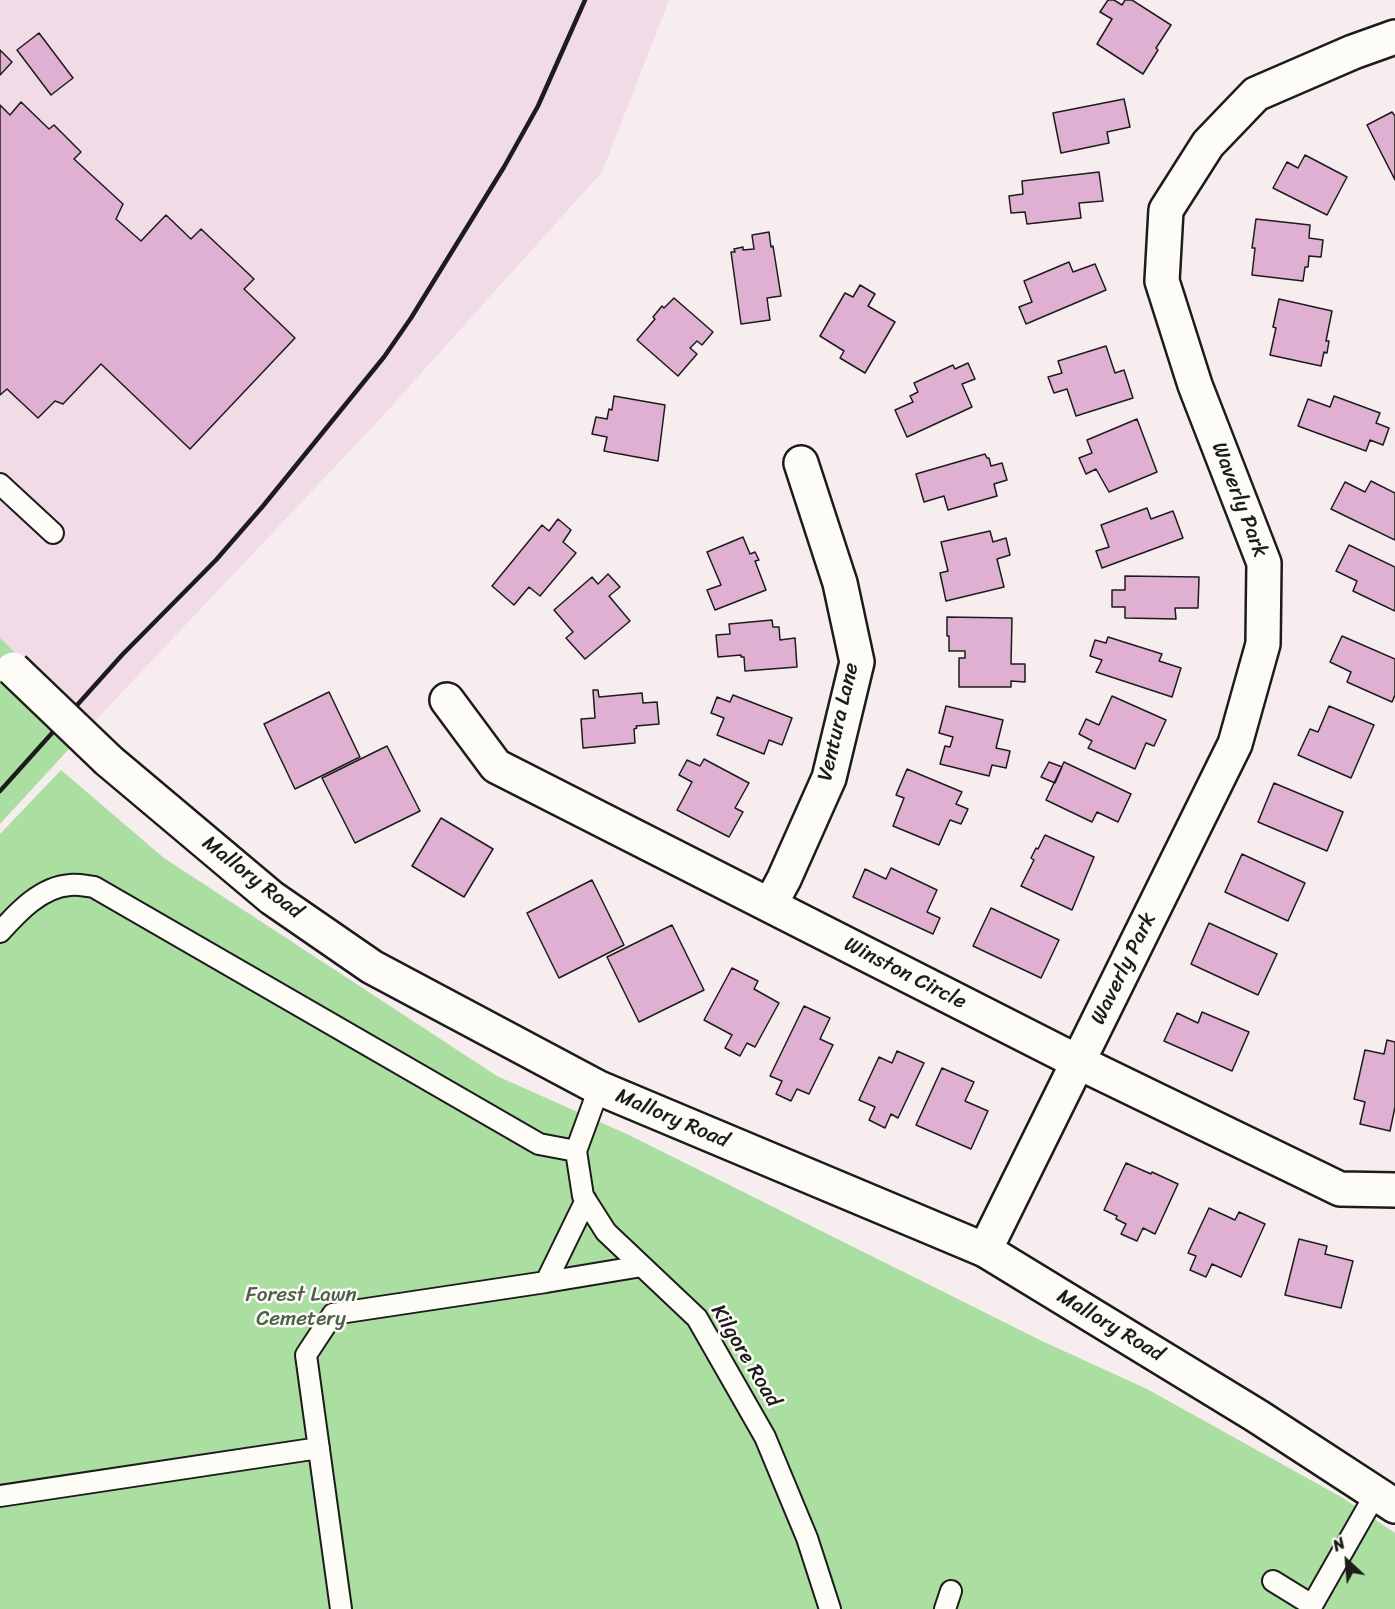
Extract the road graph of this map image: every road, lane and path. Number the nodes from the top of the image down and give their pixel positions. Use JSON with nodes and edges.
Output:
{"nodes":[{"id":1,"x":1395,"y":37,"type":"edge"},
{"id":2,"x":801,"y":463,"type":"dead end"},
{"id":3,"x":0,"y":484,"type":"edge"},
{"id":4,"x":53,"y":532,"type":"dead end"},
{"id":5,"x":7,"y":663,"type":"edge"},
{"id":6,"x":447,"y":700,"type":"dead end"},
{"id":7,"x":770,"y":905,"type":"junction"},
{"id":8,"x":0,"y":932,"type":"edge"},
{"id":9,"x":1078,"y":1062,"type":"junction"},
{"id":10,"x":599,"y":1088,"type":"junction"},
{"id":11,"x":576,"y":1150,"type":"junction"},
{"id":12,"x":1395,"y":1190,"type":"edge"},
{"id":13,"x":586,"y":1200,"type":"junction"},
{"id":14,"x":985,"y":1250,"type":"junction"},
{"id":15,"x":642,"y":1266,"type":"junction"},
{"id":16,"x":546,"y":1282,"type":"junction"},
{"id":17,"x":319,"y":1448,"type":"junction"},
{"id":18,"x":0,"y":1496,"type":"edge"},
{"id":19,"x":1385,"y":1500,"type":"edge"},
{"id":20,"x":1273,"y":1581,"type":"dead end"},
{"id":21,"x":1311,"y":1607,"type":"edge"},
{"id":22,"x":342,"y":1609,"type":"edge"},
{"id":23,"x":830,"y":1609,"type":"edge"}],
"edges":[{"from":1,"to":9,"type":"street","name":"Waverly Park"},
{"from":2,"to":7,"type":"street","name":"Ventura Lane"},
{"from":3,"to":4,"type":"lane"},
{"from":5,"to":10,"type":"street","name":"Mallory Road","bridge":true},
{"from":6,"to":7,"type":"street","name":"Winston Circle"},
{"from":7,"to":9,"type":"street","name":"Winston Circle"},
{"from":8,"to":11,"type":"lane"},
{"from":9,"to":12,"type":"street","name":"Winston Circle"},
{"from":9,"to":14,"type":"street","name":"Waverly Park"},
{"from":10,"to":11,"type":"lane"},
{"from":10,"to":14,"type":"street","name":"Mallory Road"},
{"from":11,"to":13,"type":"lane","name":"Kilgore Road"},
{"from":13,"to":15,"type":"lane","name":"Kilgore Road"},
{"from":13,"to":16,"type":"lane"},
{"from":14,"to":19,"type":"street","name":"Mallory Road"},
{"from":15,"to":16,"type":"lane"},
{"from":15,"to":23,"type":"lane","name":"Kilgore Road"},
{"from":16,"to":17,"type":"lane"},
{"from":17,"to":18,"type":"lane"},
{"from":17,"to":22,"type":"lane"},
{"from":19,"to":21,"type":"lane"},
{"from":20,"to":21,"type":"lane"}]}
